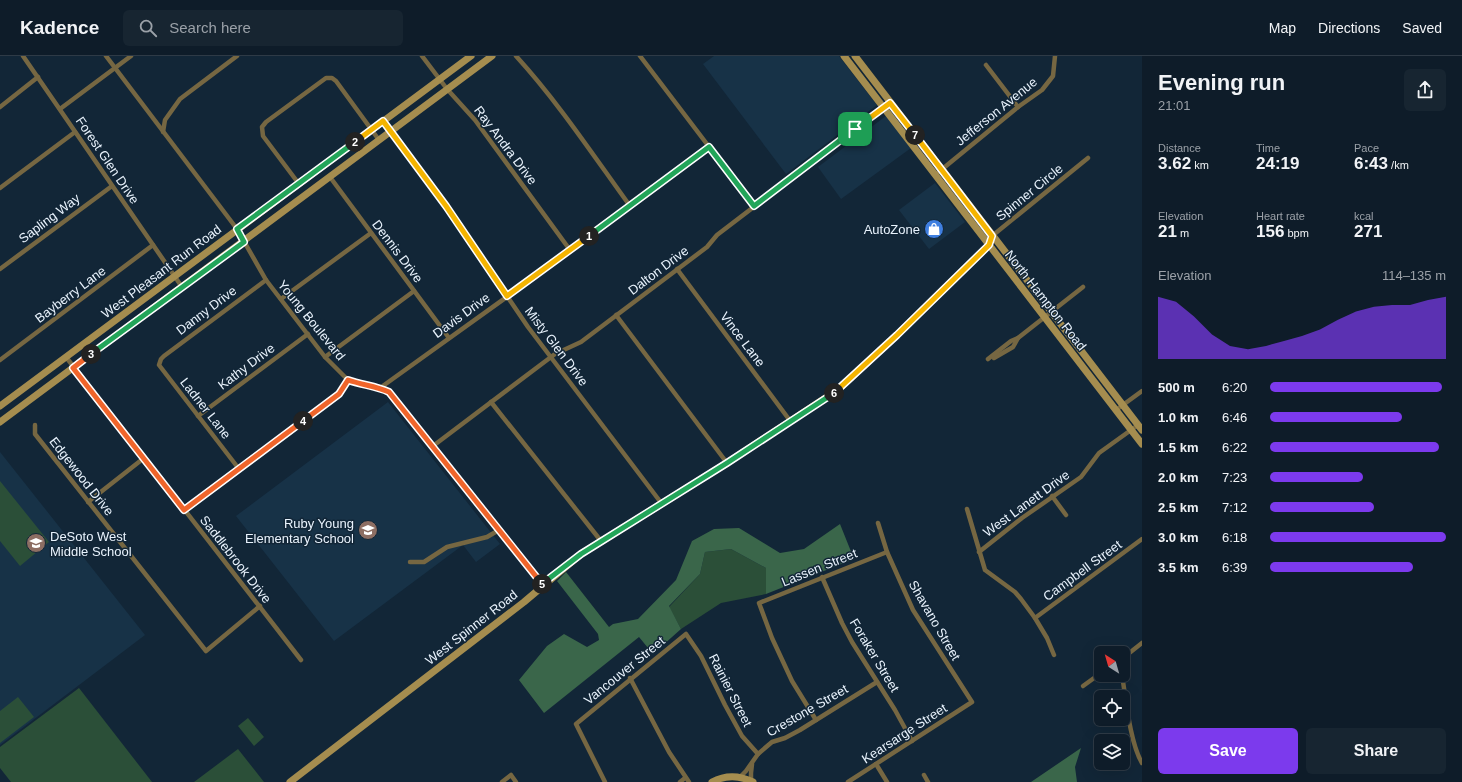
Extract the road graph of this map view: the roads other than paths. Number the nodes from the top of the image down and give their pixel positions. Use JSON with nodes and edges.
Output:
{"nodes":[{"id":1,"x":23,"y":56,"type":"edge"},
{"id":2,"x":106,"y":56,"type":"edge"},
{"id":3,"x":131,"y":56,"type":"edge"},
{"id":4,"x":237,"y":56,"type":"edge"},
{"id":5,"x":422,"y":56,"type":"edge"},
{"id":6,"x":471,"y":56,"type":"edge"},
{"id":7,"x":492,"y":56,"type":"edge"},
{"id":8,"x":516,"y":56,"type":"edge"},
{"id":9,"x":640,"y":56,"type":"edge"},
{"id":10,"x":844,"y":56,"type":"edge"},
{"id":11,"x":855,"y":56,"type":"edge"},
{"id":12,"x":1055,"y":56,"type":"edge"},
{"id":13,"x":986,"y":65,"type":"dead end"},
{"id":14,"x":116,"y":68,"type":"junction"},
{"id":15,"x":38,"y":77,"type":"junction"},
{"id":16,"x":440,"y":79,"type":"junction"},
{"id":17,"x":447,"y":89,"type":"junction"},
{"id":18,"x":890,"y":103,"type":"junction"},
{"id":19,"x":0,"y":107,"type":"edge"},
{"id":20,"x":1018,"y":107,"type":"junction"},
{"id":21,"x":883,"y":108,"type":"junction"},
{"id":22,"x":60,"y":109,"type":"junction"},
{"id":23,"x":383,"y":121,"type":"junction"},
{"id":24,"x":372,"y":130,"type":"junction"},
{"id":25,"x":75,"y":132,"type":"junction"},
{"id":26,"x":163,"y":132,"type":"junction"},
{"id":27,"x":391,"y":132,"type":"junction"},
{"id":28,"x":379,"y":140,"type":"junction"},
{"id":29,"x":709,"y":147,"type":"junction"},
{"id":30,"x":1088,"y":158,"type":"dead end"},
{"id":31,"x":941,"y":169,"type":"junction"},
{"id":32,"x":935,"y":175,"type":"junction"},
{"id":33,"x":330,"y":177,"type":"junction"},
{"id":34,"x":299,"y":184,"type":"junction"},
{"id":35,"x":112,"y":186,"type":"junction"},
{"id":36,"x":0,"y":188,"type":"edge"},
{"id":37,"x":630,"y":206,"type":"junction"},
{"id":38,"x":754,"y":206,"type":"junction"},
{"id":39,"x":237,"y":229,"type":"junction"},
{"id":40,"x":370,"y":233,"type":"junction"},
{"id":41,"x":992,"y":236,"type":"junction"},
{"id":42,"x":244,"y":242,"type":"junction"},
{"id":43,"x":153,"y":245,"type":"junction"},
{"id":44,"x":989,"y":245,"type":"junction"},
{"id":45,"x":570,"y":250,"type":"junction"},
{"id":46,"x":0,"y":269,"type":"edge"},
{"id":47,"x":677,"y":270,"type":"junction"},
{"id":48,"x":175,"y":276,"type":"junction"},
{"id":49,"x":266,"y":280,"type":"junction"},
{"id":50,"x":182,"y":287,"type":"junction"},
{"id":51,"x":1083,"y":287,"type":"dead end"},
{"id":52,"x":414,"y":291,"type":"junction"},
{"id":53,"x":507,"y":296,"type":"junction"},
{"id":54,"x":281,"y":299,"type":"junction"},
{"id":55,"x":1042,"y":300,"type":"junction"},
{"id":56,"x":1036,"y":306,"type":"junction"},
{"id":57,"x":1051,"y":311,"type":"junction"},
{"id":58,"x":616,"y":315,"type":"junction"},
{"id":59,"x":1044,"y":317,"type":"junction"},
{"id":60,"x":308,"y":334,"type":"junction"},
{"id":61,"x":449,"y":338,"type":"junction"},
{"id":62,"x":66,"y":357,"type":"junction"},
{"id":63,"x":325,"y":357,"type":"junction"},
{"id":64,"x":551,"y":357,"type":"junction"},
{"id":65,"x":160,"y":359,"type":"joint"},
{"id":66,"x":0,"y":360,"type":"edge"},
{"id":67,"x":989,"y":360,"type":"dead end"},
{"id":68,"x":73,"y":368,"type":"junction"},
{"id":69,"x":348,"y":380,"type":"junction"},
{"id":70,"x":380,"y":388,"type":"junction"},
{"id":71,"x":1142,"y":390,"type":"edge"},
{"id":72,"x":491,"y":402,"type":"junction"},
{"id":73,"x":0,"y":406,"type":"edge"},
{"id":74,"x":1123,"y":406,"type":"junction"},
{"id":75,"x":1116,"y":410,"type":"junction"},
{"id":76,"x":198,"y":416,"type":"junction"},
{"id":77,"x":0,"y":422,"type":"edge"},
{"id":78,"x":791,"y":422,"type":"junction"},
{"id":79,"x":35,"y":425,"type":"dead end"},
{"id":80,"x":1140,"y":428,"type":"edge"},
{"id":81,"x":1131,"y":429,"type":"junction"},
{"id":82,"x":1142,"y":444,"type":"edge"},
{"id":83,"x":433,"y":446,"type":"junction"},
{"id":84,"x":144,"y":458,"type":"junction"},
{"id":85,"x":727,"y":463,"type":"junction"},
{"id":86,"x":239,"y":469,"type":"junction"},
{"id":87,"x":1052,"y":496,"type":"junction"},
{"id":88,"x":88,"y":502,"type":"junction"},
{"id":89,"x":662,"y":504,"type":"junction"},
{"id":90,"x":967,"y":509,"type":"dead end"},
{"id":91,"x":184,"y":510,"type":"junction"},
{"id":92,"x":1066,"y":514,"type":"dead end"},
{"id":93,"x":878,"y":523,"type":"dead end"},
{"id":94,"x":499,"y":530,"type":"junction"},
{"id":95,"x":1142,"y":539,"type":"edge"},
{"id":96,"x":601,"y":542,"type":"junction"},
{"id":97,"x":887,"y":552,"type":"junction"},
{"id":98,"x":979,"y":552,"type":"junction"},
{"id":99,"x":410,"y":562,"type":"dead end"},
{"id":100,"x":822,"y":577,"type":"junction"},
{"id":101,"x":543,"y":585,"type":"junction"},
{"id":102,"x":260,"y":606,"type":"junction"},
{"id":103,"x":1035,"y":618,"type":"junction"},
{"id":104,"x":686,"y":634,"type":"joint"},
{"id":105,"x":1142,"y":643,"type":"edge"},
{"id":106,"x":1130,"y":652,"type":"edge"},
{"id":107,"x":1054,"y":655,"type":"dead end"},
{"id":108,"x":301,"y":660,"type":"dead end"},
{"id":109,"x":630,"y":678,"type":"junction"},
{"id":110,"x":1094,"y":678,"type":"edge"},
{"id":111,"x":877,"y":682,"type":"junction"},
{"id":112,"x":1123,"y":682,"type":"edge"},
{"id":113,"x":1083,"y":686,"type":"dead end"},
{"id":114,"x":972,"y":702,"type":"joint"},
{"id":115,"x":816,"y":720,"type":"junction"},
{"id":116,"x":912,"y":741,"type":"junction"},
{"id":117,"x":758,"y":754,"type":"junction"},
{"id":118,"x":753,"y":762,"type":"junction"},
{"id":119,"x":1142,"y":763,"type":"edge"},
{"id":120,"x":876,"y":764,"type":"junction"},
{"id":121,"x":924,"y":776,"type":"dead end"},
{"id":122,"x":740,"y":777,"type":"junction"},
{"id":123,"x":603,"y":780,"type":"edge"},
{"id":124,"x":687,"y":780,"type":"edge"},
{"id":125,"x":752,"y":781,"type":"edge"},
{"id":126,"x":290,"y":782,"type":"edge"},
{"id":127,"x":502,"y":782,"type":"edge"},
{"id":128,"x":516,"y":782,"type":"edge"},
{"id":129,"x":597,"y":782,"type":"edge"},
{"id":130,"x":680,"y":782,"type":"edge"},
{"id":131,"x":693,"y":782,"type":"edge"},
{"id":132,"x":712,"y":782,"type":"edge"},
{"id":133,"x":848,"y":782,"type":"edge"},
{"id":134,"x":887,"y":782,"type":"edge"},
{"id":135,"x":928,"y":782,"type":"edge"}],
"edges":[{"from":1,"to":15,"type":"street","name":"Forest Glen Drive"},
{"from":2,"to":14,"type":"street","name":"Young Boulevard"},
{"from":3,"to":14,"type":"street"},
{"from":4,"to":26,"type":"street"},
{"from":5,"to":16,"type":"street","name":"Ray Andra Drive"},
{"from":6,"to":16,"type":"main road","name":"West Pleasant Run Road"},
{"from":7,"to":17,"type":"main road","name":"West Pleasant Run Road"},
{"from":8,"to":37,"type":"street"},
{"from":9,"to":29,"type":"street"},
{"from":10,"to":21,"type":"main road","name":"North Hampton Road"},
{"from":11,"to":18,"type":"main road","name":"North Hampton Road"},
{"from":12,"to":20,"type":"street","name":"Jefferson Avenue"},
{"from":13,"to":20,"type":"street"},
{"from":14,"to":22,"type":"street"},
{"from":14,"to":26,"type":"street","name":"Young Boulevard"},
{"from":15,"to":19,"type":"street"},
{"from":15,"to":22,"type":"street","name":"Forest Glen Drive"},
{"from":16,"to":17,"type":"street","name":"Ray Andra Drive"},
{"from":16,"to":23,"type":"main road","name":"West Pleasant Run Road"},
{"from":17,"to":27,"type":"main road","name":"West Pleasant Run Road"},
{"from":17,"to":45,"type":"street","name":"Ray Andra Drive"},
{"from":18,"to":21,"type":"street","name":"Dalton Drive"},
{"from":18,"to":31,"type":"main road","name":"North Hampton Road"},
{"from":20,"to":31,"type":"street","name":"Jefferson Avenue"},
{"from":21,"to":32,"type":"main road","name":"North Hampton Road"},
{"from":21,"to":38,"type":"street","name":"Dalton Drive"},
{"from":22,"to":25,"type":"street","name":"Forest Glen Drive"},
{"from":23,"to":24,"type":"main road","name":"West Pleasant Run Road"},
{"from":23,"to":27,"type":"street","name":"Misty Glen Drive"},
{"from":24,"to":28,"type":"street"},
{"from":24,"to":34,"type":"main road","name":"West Pleasant Run Road"},
{"from":24,"to":34,"type":"street"},
{"from":25,"to":35,"type":"street","name":"Forest Glen Drive"},
{"from":25,"to":36,"type":"street"},
{"from":26,"to":39,"type":"street","name":"Young Boulevard"},
{"from":27,"to":28,"type":"main road","name":"West Pleasant Run Road"},
{"from":27,"to":53,"type":"street","name":"Misty Glen Drive"},
{"from":28,"to":33,"type":"main road","name":"West Pleasant Run Road"},
{"from":29,"to":37,"type":"street","name":"Davis Drive"},
{"from":29,"to":38,"type":"street"},
{"from":30,"to":41,"type":"street","name":"Spinner Circle"},
{"from":31,"to":32,"type":"street","name":"Jefferson Avenue"},
{"from":31,"to":41,"type":"main road","name":"North Hampton Road"},
{"from":32,"to":44,"type":"main road","name":"North Hampton Road"},
{"from":33,"to":40,"type":"street","name":"Dennis Drive"},
{"from":33,"to":42,"type":"main road","name":"West Pleasant Run Road"},
{"from":34,"to":39,"type":"main road","name":"West Pleasant Run Road"},
{"from":35,"to":43,"type":"street","name":"Forest Glen Drive"},
{"from":35,"to":46,"type":"street","name":"Sapling Way"},
{"from":37,"to":45,"type":"street","name":"Davis Drive"},
{"from":38,"to":47,"type":"street","name":"Dalton Drive"},
{"from":39,"to":42,"type":"street","name":"Young Boulevard"},
{"from":39,"to":48,"type":"main road","name":"West Pleasant Run Road"},
{"from":40,"to":52,"type":"street","name":"Dennis Drive"},
{"from":40,"to":54,"type":"street"},
{"from":41,"to":44,"type":"street","name":"Spinner Circle"},
{"from":41,"to":55,"type":"main road","name":"North Hampton Road"},
{"from":42,"to":49,"type":"street","name":"Young Boulevard"},
{"from":42,"to":50,"type":"main road","name":"West Pleasant Run Road"},
{"from":43,"to":48,"type":"street","name":"Forest Glen Drive"},
{"from":43,"to":66,"type":"street","name":"Bayberry Lane"},
{"from":44,"to":56,"type":"main road","name":"North Hampton Road"},
{"from":44,"to":78,"type":"main road","name":"West Spinner Road"},
{"from":45,"to":53,"type":"street","name":"Davis Drive"},
{"from":47,"to":58,"type":"street","name":"Dalton Drive"},
{"from":47,"to":78,"type":"street","name":"Vince Lane"},
{"from":48,"to":50,"type":"street","name":"Forest Glen Drive"},
{"from":48,"to":62,"type":"main road","name":"West Pleasant Run Road"},
{"from":49,"to":54,"type":"street","name":"Young Boulevard"},
{"from":49,"to":65,"type":"street","name":"Danny Drive"},
{"from":50,"to":68,"type":"main road","name":"West Pleasant Run Road"},
{"from":51,"to":57,"type":"street"},
{"from":52,"to":61,"type":"street","name":"Dennis Drive"},
{"from":52,"to":63,"type":"street"},
{"from":53,"to":61,"type":"street","name":"Davis Drive"},
{"from":53,"to":64,"type":"street","name":"Misty Glen Drive"},
{"from":54,"to":60,"type":"street","name":"Young Boulevard"},
{"from":55,"to":56,"type":"main road"},
{"from":55,"to":57,"type":"main road","name":"North Hampton Road"},
{"from":56,"to":59,"type":"main road","name":"North Hampton Road"},
{"from":57,"to":59,"type":"street"},
{"from":57,"to":74,"type":"main road","name":"North Hampton Road"},
{"from":58,"to":64,"type":"street","name":"Dalton Drive"},
{"from":58,"to":85,"type":"street"},
{"from":59,"to":67,"type":"street"},
{"from":59,"to":75,"type":"main road","name":"North Hampton Road"},
{"from":60,"to":63,"type":"street","name":"Young Boulevard"},
{"from":60,"to":76,"type":"street","name":"Kathy Drive"},
{"from":61,"to":70,"type":"street","name":"Davis Drive"},
{"from":62,"to":68,"type":"street","name":"Saddlebrook Drive"},
{"from":62,"to":73,"type":"main road","name":"West Pleasant Run Road"},
{"from":63,"to":69,"type":"street","name":"Young Boulevard"},
{"from":64,"to":72,"type":"street","name":"Dalton Drive"},
{"from":64,"to":89,"type":"street","name":"Misty Glen Drive"},
{"from":65,"to":76,"type":"street","name":"Ladner Lane"},
{"from":68,"to":77,"type":"main road","name":"West Pleasant Run Road"},
{"from":68,"to":84,"type":"street","name":"Saddlebrook Drive"},
{"from":69,"to":70,"type":"street","name":"Young Boulevard"},
{"from":69,"to":86,"type":"street"},
{"from":70,"to":83,"type":"street","name":"Young Boulevard"},
{"from":71,"to":74,"type":"street"},
{"from":72,"to":83,"type":"street","name":"Dalton Drive"},
{"from":72,"to":96,"type":"street"},
{"from":74,"to":75,"type":"street"},
{"from":74,"to":80,"type":"main road","name":"North Hampton Road"},
{"from":75,"to":81,"type":"main road","name":"North Hampton Road"},
{"from":76,"to":86,"type":"street","name":"Ladner Lane"},
{"from":78,"to":85,"type":"main road","name":"West Spinner Road"},
{"from":79,"to":88,"type":"street","name":"Edgewood Drive"},
{"from":80,"to":81,"type":"street","name":"West Lanett Drive"},
{"from":81,"to":82,"type":"main road","name":"North Hampton Road"},
{"from":81,"to":87,"type":"street","name":"West Lanett Drive"},
{"from":83,"to":94,"type":"street","name":"Young Boulevard"},
{"from":84,"to":88,"type":"street"},
{"from":84,"to":91,"type":"street","name":"Saddlebrook Drive"},
{"from":85,"to":89,"type":"main road","name":"West Spinner Road"},
{"from":86,"to":91,"type":"street"},
{"from":87,"to":92,"type":"street"},
{"from":87,"to":98,"type":"street","name":"West Lanett Drive"},
{"from":88,"to":102,"type":"street","name":"Edgewood Drive"},
{"from":89,"to":96,"type":"main road","name":"West Spinner Road"},
{"from":90,"to":98,"type":"street"},
{"from":91,"to":102,"type":"street","name":"Saddlebrook Drive"},
{"from":93,"to":97,"type":"street","name":"Shavano Street"},
{"from":94,"to":99,"type":"street"},
{"from":94,"to":101,"type":"street","name":"Young Boulevard"},
{"from":95,"to":103,"type":"street","name":"Campbell Street"},
{"from":96,"to":101,"type":"main road","name":"West Spinner Road"},
{"from":97,"to":100,"type":"street","name":"Lassen Street"},
{"from":97,"to":114,"type":"street","name":"Shavano Street"},
{"from":98,"to":103,"type":"street"},
{"from":100,"to":111,"type":"street","name":"Foraker Street"},
{"from":100,"to":115,"type":"street","name":"Lassen Street"},
{"from":101,"to":126,"type":"main road","name":"West Spinner Road"},
{"from":102,"to":108,"type":"street","name":"Saddlebrook Drive"},
{"from":103,"to":107,"type":"street"},
{"from":104,"to":109,"type":"street","name":"Vancouver Street"},
{"from":104,"to":117,"type":"street","name":"Rainier Street"},
{"from":105,"to":106,"type":"street"},
{"from":109,"to":123,"type":"street","name":"Vancouver Street"},
{"from":109,"to":124,"type":"street"},
{"from":110,"to":113,"type":"street"},
{"from":111,"to":115,"type":"street","name":"Crestone Street"},
{"from":111,"to":116,"type":"street","name":"Foraker Street"},
{"from":112,"to":119,"type":"street"},
{"from":114,"to":116,"type":"street","name":"Kearsarge Street"},
{"from":115,"to":117,"type":"street","name":"Crestone Street"},
{"from":116,"to":120,"type":"street","name":"Kearsarge Street"},
{"from":117,"to":118,"type":"street","name":"Crestone Street"},
{"from":118,"to":122,"type":"street","name":"Crestone Street"},
{"from":118,"to":125,"type":"street","name":"Crestone Street"},
{"from":120,"to":133,"type":"street","name":"Kearsarge Street"},
{"from":120,"to":134,"type":"street"},
{"from":121,"to":135,"type":"street"},
{"from":122,"to":125,"type":"main road"},
{"from":122,"to":132,"type":"main road"},
{"from":123,"to":129,"type":"street"},
{"from":124,"to":130,"type":"street"},
{"from":124,"to":131,"type":"street"},
{"from":127,"to":128,"type":"street"}]}
